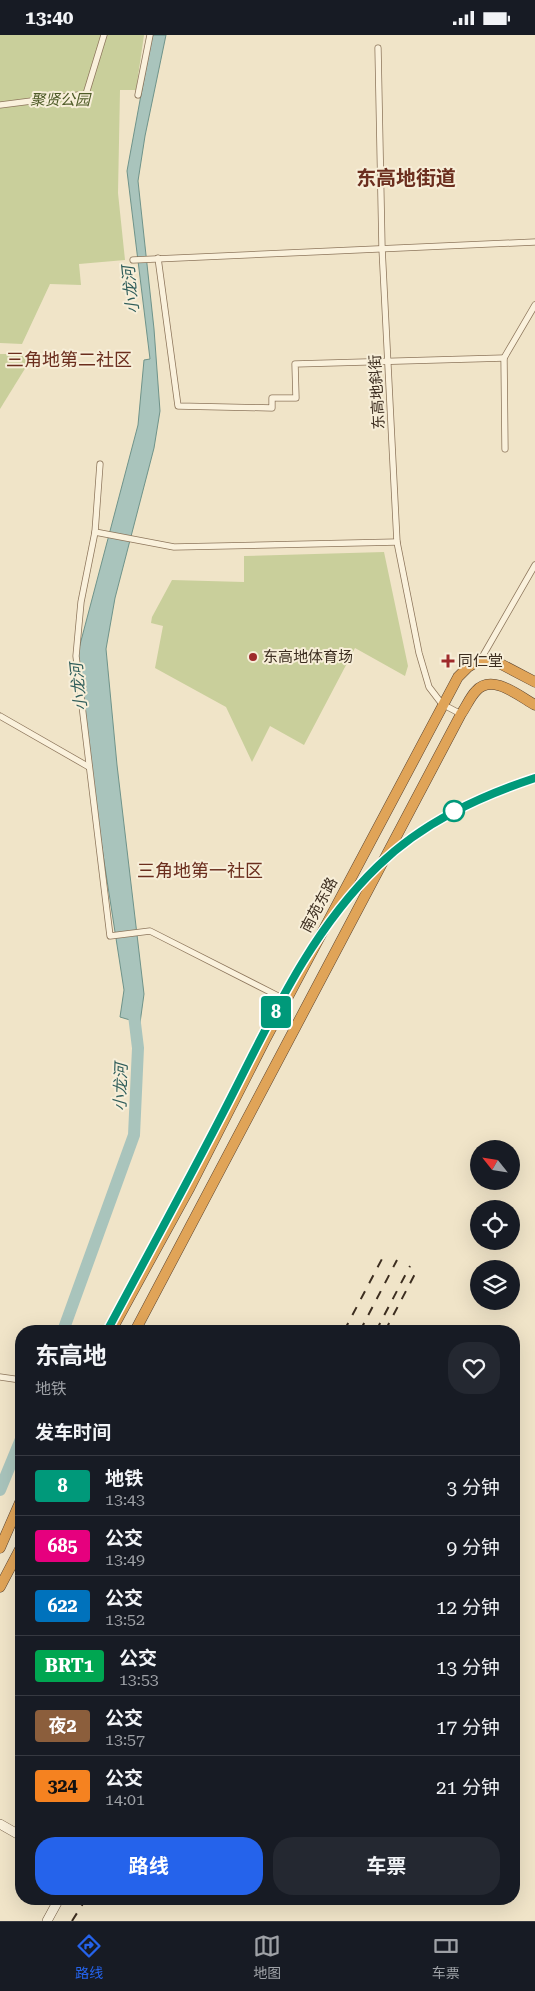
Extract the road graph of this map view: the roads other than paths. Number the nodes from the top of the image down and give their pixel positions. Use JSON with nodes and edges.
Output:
{"nodes":[{"id":1,"x":104,"y":35,"type":"edge"},
{"id":2,"x":150,"y":35,"type":"edge"},
{"id":3,"x":378,"y":48,"type":"dead end"},
{"id":4,"x":138,"y":95,"type":"dead end"},
{"id":5,"x":0,"y":105,"type":"edge"},
{"id":6,"x":535,"y":242,"type":"edge"},
{"id":7,"x":382,"y":249,"type":"junction"},
{"id":8,"x":155,"y":258,"type":"junction"},
{"id":9,"x":133,"y":260,"type":"dead end"},
{"id":10,"x":535,"y":305,"type":"edge"},
{"id":11,"x":504,"y":358,"type":"junction"},
{"id":12,"x":388,"y":361,"type":"junction"},
{"id":13,"x":505,"y":449,"type":"dead end"},
{"id":14,"x":100,"y":463,"type":"dead end"},
{"id":15,"x":98,"y":533,"type":"junction"},
{"id":16,"x":398,"y":542,"type":"junction"},
{"id":17,"x":535,"y":565,"type":"edge"},
{"id":18,"x":481,"y":659,"type":"junction"},
{"id":19,"x":535,"y":682,"type":"edge"},
{"id":20,"x":442,"y":704,"type":"junction"},
{"id":21,"x":535,"y":705,"type":"edge"},
{"id":22,"x":461,"y":714,"type":"junction"},
{"id":23,"x":0,"y":715,"type":"edge"},
{"id":24,"x":89,"y":767,"type":"junction"},
{"id":25,"x":286,"y":1000,"type":"junction"},
{"id":26,"x":114,"y":1325,"type":"edge"},
{"id":27,"x":138,"y":1325,"type":"edge"},
{"id":28,"x":0,"y":1377,"type":"edge"},
{"id":29,"x":15,"y":1379,"type":"edge"},
{"id":30,"x":15,"y":1514,"type":"edge"},
{"id":31,"x":0,"y":1548,"type":"edge"},
{"id":32,"x":15,"y":1558,"type":"edge"},
{"id":33,"x":0,"y":1587,"type":"edge"},
{"id":34,"x":0,"y":1824,"type":"edge"},
{"id":35,"x":15,"y":1833,"type":"edge"},
{"id":36,"x":56,"y":1905,"type":"edge"},
{"id":37,"x":47,"y":1921,"type":"edge"}],
"edges":[{"from":1,"to":5,"type":"street"},
{"from":2,"to":4,"type":"street"},
{"from":3,"to":7,"type":"street","name":"东高地斜街"},
{"from":6,"to":7,"type":"street"},
{"from":7,"to":8,"type":"street"},
{"from":7,"to":12,"type":"street","name":"东高地斜街"},
{"from":8,"to":9,"type":"street"},
{"from":8,"to":12,"type":"street"},
{"from":10,"to":11,"type":"street"},
{"from":11,"to":12,"type":"street"},
{"from":11,"to":13,"type":"street"},
{"from":12,"to":16,"type":"street","name":"东高地斜街"},
{"from":14,"to":15,"type":"street"},
{"from":15,"to":16,"type":"street"},
{"from":15,"to":24,"type":"street"},
{"from":16,"to":20,"type":"street","name":"东高地斜街"},
{"from":17,"to":18,"type":"street"},
{"from":18,"to":19,"type":"highway"},
{"from":18,"to":20,"type":"highway","name":"南苑东路"},
{"from":20,"to":22,"type":"street","name":"东高地斜街"},
{"from":20,"to":25,"type":"highway","name":"南苑东路"},
{"from":21,"to":22,"type":"highway"},
{"from":22,"to":27,"type":"highway"},
{"from":23,"to":24,"type":"street"},
{"from":24,"to":25,"type":"street"},
{"from":25,"to":26,"type":"highway","name":"南苑东路"},
{"from":28,"to":29,"type":"street"},
{"from":30,"to":31,"type":"highway"},
{"from":32,"to":33,"type":"highway"},
{"from":34,"to":35,"type":"street"},
{"from":36,"to":37,"type":"street"}]}
